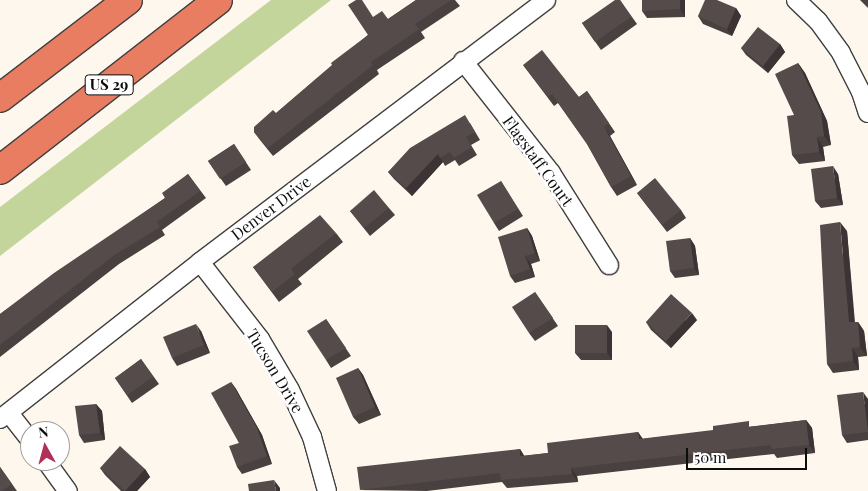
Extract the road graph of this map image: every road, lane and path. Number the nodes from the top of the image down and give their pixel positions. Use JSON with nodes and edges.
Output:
{"nodes":[{"id":1,"x":128,"y":0,"type":"edge"},
{"id":2,"x":218,"y":0,"type":"edge"},
{"id":3,"x":546,"y":0,"type":"edge"},
{"id":4,"x":796,"y":0,"type":"edge"},
{"id":5,"x":463,"y":61,"type":"junction"},
{"id":6,"x":0,"y":98,"type":"edge"},
{"id":7,"x":868,"y":113,"type":"edge"},
{"id":8,"x":0,"y":170,"type":"edge"},
{"id":9,"x":200,"y":262,"type":"junction"},
{"id":10,"x":609,"y":265,"type":"dead end"},
{"id":11,"x":4,"y":416,"type":"edge"},
{"id":12,"x":20,"y":431,"type":"edge"},
{"id":13,"x":53,"y":471,"type":"edge"},
{"id":14,"x":68,"y":491,"type":"edge"},
{"id":15,"x":327,"y":491,"type":"edge"}],
"edges":[{"from":1,"to":6,"type":"highway"},
{"from":2,"to":8,"type":"highway","number":"US 29"},
{"from":3,"to":5,"type":"street","name":"Denver Drive"},
{"from":4,"to":7,"type":"street"},
{"from":5,"to":9,"type":"street","name":"Denver Drive"},
{"from":5,"to":10,"type":"street","name":"Flagstaff Court"},
{"from":9,"to":11,"type":"street","name":"Denver Drive"},
{"from":9,"to":15,"type":"street","name":"Tucson Drive"},
{"from":11,"to":12,"type":"street"},
{"from":13,"to":14,"type":"street"}]}
